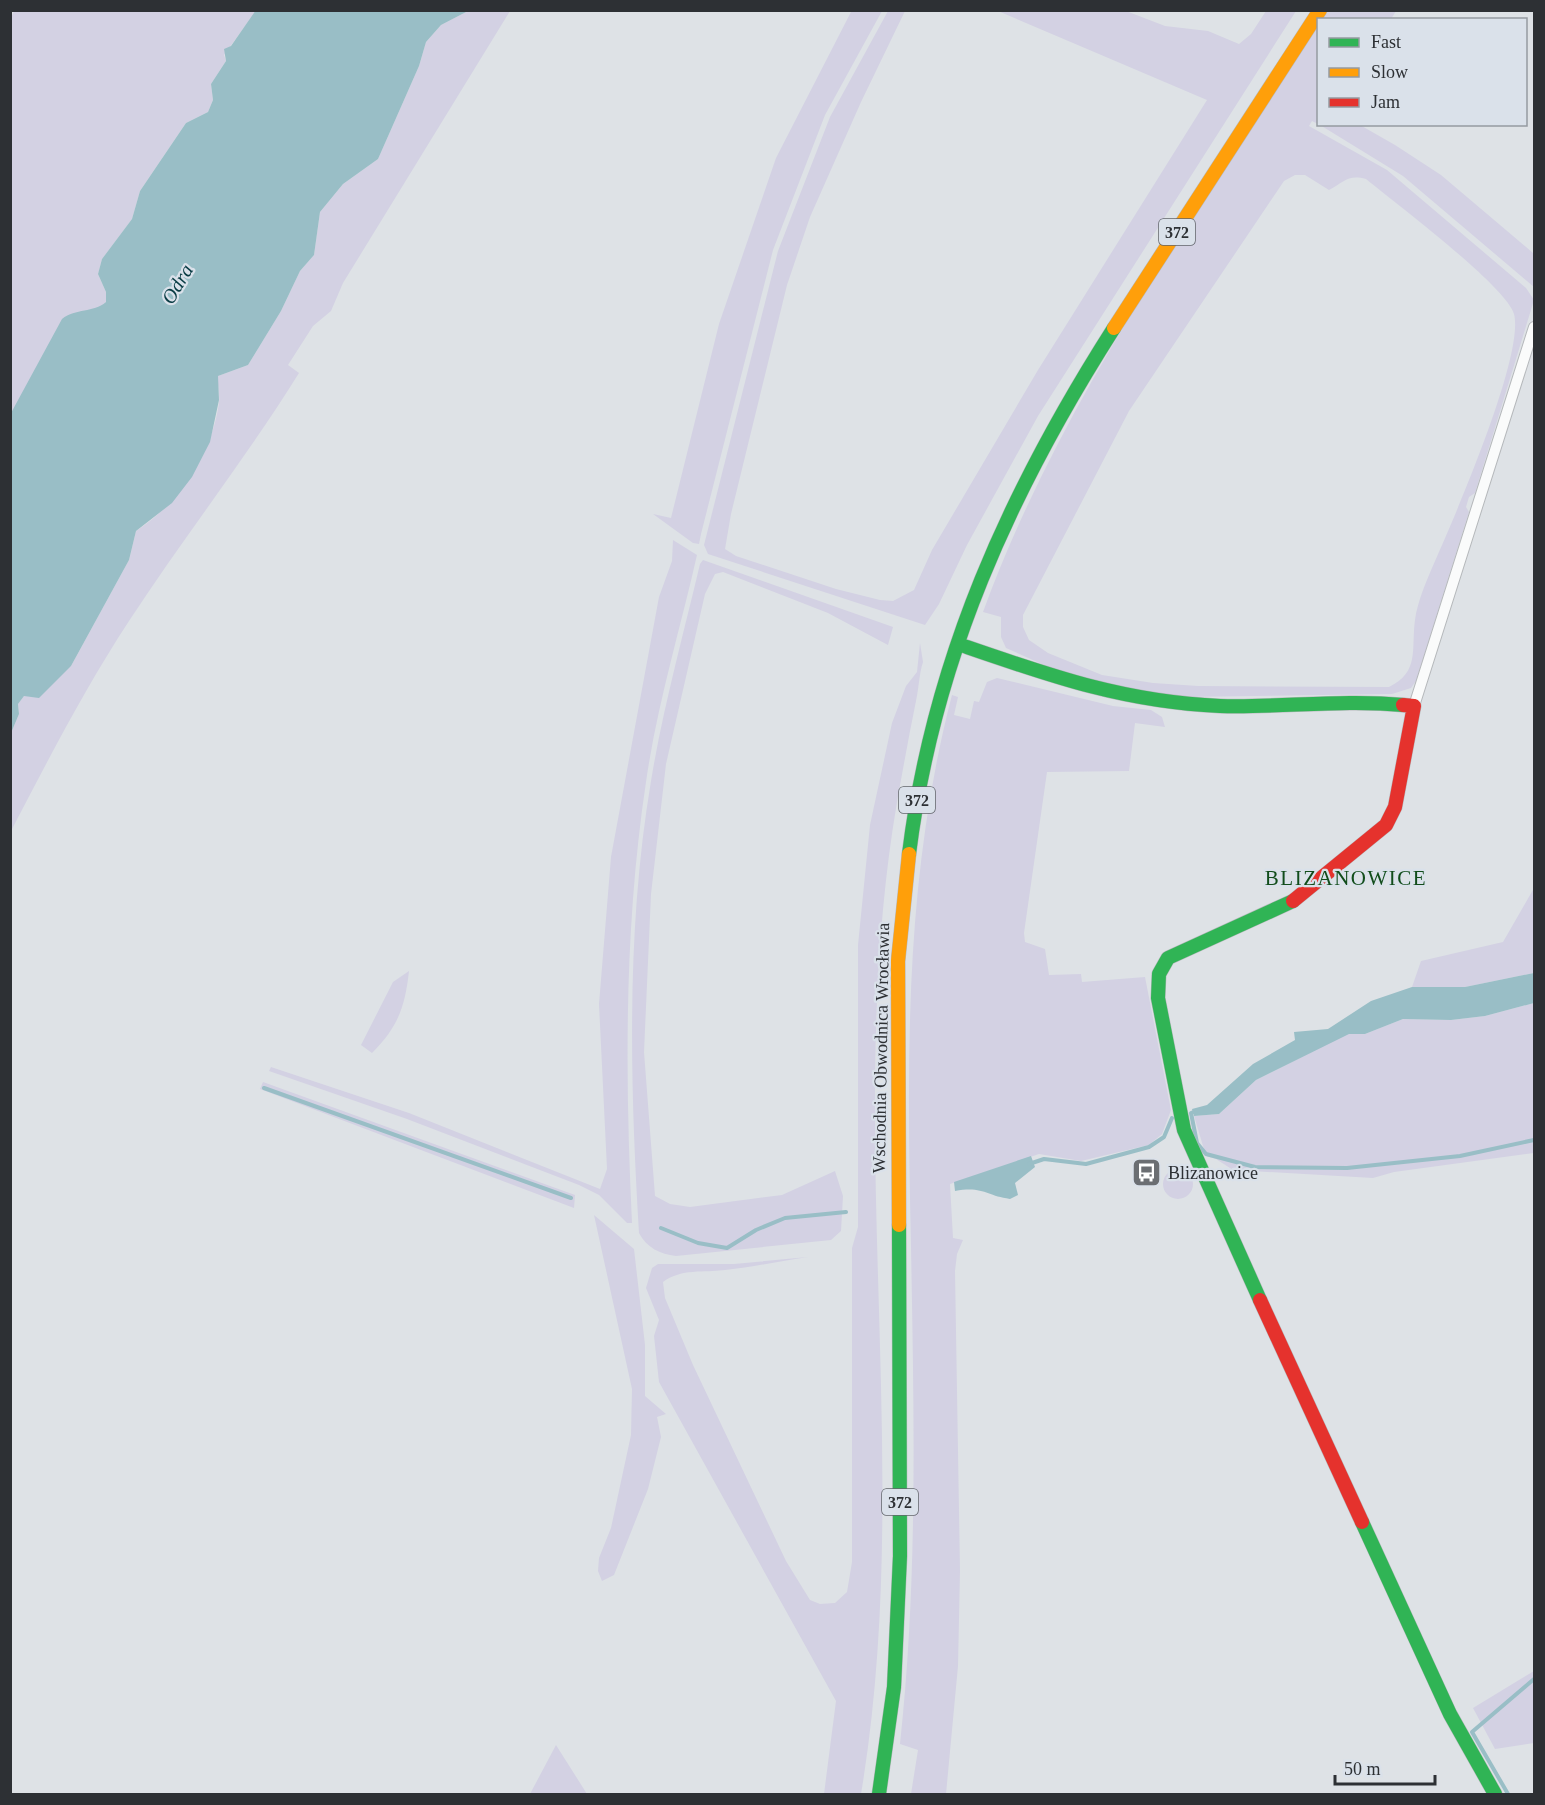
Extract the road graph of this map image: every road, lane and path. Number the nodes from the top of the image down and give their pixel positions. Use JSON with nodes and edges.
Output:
{"nodes":[{"id":1,"x":1320,"y":10,"type":"edge"},
{"id":2,"x":1534,"y":327,"type":"edge"},
{"id":3,"x":958,"y":644,"type":"junction"},
{"id":4,"x":1414,"y":706,"type":"junction"},
{"id":5,"x":879,"y":1794,"type":"edge"},
{"id":6,"x":1495,"y":1794,"type":"edge"}],
"edges":[{"from":1,"to":3,"type":"main road","name":"Wschodnia Obwodnica Wrocławia","number":"372"},
{"from":2,"to":4,"type":"street"},
{"from":3,"to":4,"type":"main road"},
{"from":3,"to":5,"type":"main road","name":"Wschodnia Obwodnica Wrocławia","number":"372"},
{"from":4,"to":6,"type":"main road"}]}
